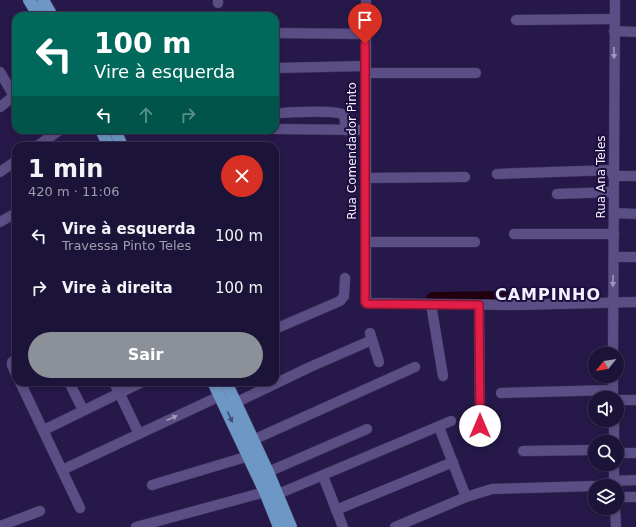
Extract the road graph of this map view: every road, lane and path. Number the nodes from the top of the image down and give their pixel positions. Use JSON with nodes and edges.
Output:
{"nodes":[{"id":1,"x":29,"y":0,"type":"edge"},
{"id":2,"x":43,"y":0,"type":"edge"},
{"id":3,"x":366,"y":0,"type":"edge"},
{"id":4,"x":615,"y":0,"type":"edge"},
{"id":5,"x":36,"y":12,"type":"edge"},
{"id":6,"x":50,"y":12,"type":"edge"},
{"id":7,"x":614,"y":19,"type":"junction"},
{"id":8,"x":516,"y":20,"type":"dead end"},
{"id":9,"x":614,"y":31,"type":"junction"},
{"id":10,"x":636,"y":32,"type":"edge"},
{"id":11,"x":279,"y":33,"type":"edge"},
{"id":12,"x":365,"y":34,"type":"junction"},
{"id":13,"x":279,"y":68,"type":"edge"},
{"id":14,"x":365,"y":69,"type":"junction"},
{"id":15,"x":0,"y":72,"type":"edge"},
{"id":16,"x":476,"y":73,"type":"dead end"},
{"id":17,"x":12,"y":93,"type":"edge"},
{"id":18,"x":12,"y":98,"type":"edge"},
{"id":19,"x":0,"y":107,"type":"edge"},
{"id":20,"x":279,"y":114,"type":"edge"},
{"id":21,"x":279,"y":129,"type":"edge"},
{"id":22,"x":345,"y":130,"type":"junction"},
{"id":23,"x":365,"y":130,"type":"junction"},
{"id":24,"x":54,"y":134,"type":"edge"},
{"id":25,"x":106,"y":134,"type":"edge"},
{"id":26,"x":115,"y":141,"type":"edge"},
{"id":27,"x":43,"y":142,"type":"edge"},
{"id":28,"x":12,"y":164,"type":"edge"},
{"id":29,"x":0,"y":172,"type":"edge"},
{"id":30,"x":613,"y":173,"type":"junction"},
{"id":31,"x":497,"y":174,"type":"dead end"},
{"id":32,"x":636,"y":176,"type":"edge"},
{"id":33,"x":465,"y":177,"type":"dead end"},
{"id":34,"x":365,"y":178,"type":"junction"},
{"id":35,"x":614,"y":192,"type":"junction"},
{"id":36,"x":557,"y":194,"type":"dead end"},
{"id":37,"x":614,"y":213,"type":"junction"},
{"id":38,"x":636,"y":214,"type":"edge"},
{"id":39,"x":12,"y":215,"type":"edge"},
{"id":40,"x":0,"y":222,"type":"edge"},
{"id":41,"x":514,"y":234,"type":"dead end"},
{"id":42,"x":614,"y":234,"type":"junction"},
{"id":43,"x":365,"y":242,"type":"junction"},
{"id":44,"x":476,"y":242,"type":"dead end"},
{"id":45,"x":614,"y":257,"type":"junction"},
{"id":46,"x":636,"y":257,"type":"edge"},
{"id":47,"x":345,"y":278,"type":"dead end"},
{"id":48,"x":613,"y":302,"type":"junction"},
{"id":49,"x":636,"y":302,"type":"edge"},
{"id":50,"x":431,"y":304,"type":"junction"},
{"id":51,"x":479,"y":305,"type":"junction"},
{"id":52,"x":279,"y":327,"type":"edge"},
{"id":53,"x":613,"y":347,"type":"edge"},
{"id":54,"x":378,"y":362,"type":"dead end"},
{"id":55,"x":415,"y":367,"type":"dead end"},
{"id":56,"x":443,"y":376,"type":"dead end"},
{"id":57,"x":279,"y":382,"type":"edge"},
{"id":58,"x":22,"y":386,"type":"edge"},
{"id":59,"x":71,"y":386,"type":"edge"},
{"id":60,"x":116,"y":386,"type":"edge"},
{"id":61,"x":133,"y":386,"type":"edge"},
{"id":62,"x":215,"y":386,"type":"edge"},
{"id":63,"x":228,"y":386,"type":"edge"},
{"id":64,"x":270,"y":386,"type":"edge"},
{"id":65,"x":119,"y":392,"type":"junction"},
{"id":66,"x":501,"y":393,"type":"dead end"},
{"id":67,"x":588,"y":394,"type":"edge"},
{"id":68,"x":220,"y":396,"type":"junction"},
{"id":69,"x":624,"y":400,"type":"edge"},
{"id":70,"x":636,"y":400,"type":"edge"},
{"id":71,"x":235,"y":403,"type":"junction"},
{"id":72,"x":83,"y":410,"type":"junction"},
{"id":73,"x":451,"y":421,"type":"dead end"},
{"id":74,"x":480,"y":426,"type":"dead end"},
{"id":75,"x":439,"y":427,"type":"junction"},
{"id":76,"x":367,"y":429,"type":"dead end"},
{"id":77,"x":44,"y":430,"type":"junction"},
{"id":78,"x":139,"y":434,"type":"junction"},
{"id":79,"x":253,"y":440,"type":"junction"},
{"id":80,"x":588,"y":450,"type":"edge"},
{"id":81,"x":522,"y":451,"type":"dead end"},
{"id":82,"x":624,"y":453,"type":"edge"},
{"id":83,"x":636,"y":454,"type":"edge"},
{"id":84,"x":249,"y":456,"type":"junction"},
{"id":85,"x":453,"y":462,"type":"junction"},
{"id":86,"x":62,"y":470,"type":"junction"},
{"id":87,"x":268,"y":472,"type":"junction"},
{"id":88,"x":323,"y":476,"type":"junction"},
{"id":89,"x":636,"y":480,"type":"edge"},
{"id":90,"x":624,"y":482,"type":"edge"},
{"id":91,"x":152,"y":485,"type":"dead end"},
{"id":92,"x":588,"y":486,"type":"edge"},
{"id":93,"x":265,"y":492,"type":"junction"},
{"id":94,"x":278,"y":494,"type":"junction"},
{"id":95,"x":466,"y":497,"type":"junction"},
{"id":96,"x":624,"y":497,"type":"edge"},
{"id":97,"x":636,"y":497,"type":"edge"},
{"id":98,"x":80,"y":508,"type":"dead end"},
{"id":99,"x":336,"y":510,"type":"junction"},
{"id":100,"x":40,"y":511,"type":"dead end"},
{"id":101,"x":615,"y":515,"type":"edge"},
{"id":102,"x":0,"y":526,"type":"edge"},
{"id":103,"x":136,"y":527,"type":"edge"},
{"id":104,"x":279,"y":527,"type":"edge"},
{"id":105,"x":291,"y":527,"type":"edge"},
{"id":106,"x":343,"y":527,"type":"edge"},
{"id":107,"x":395,"y":527,"type":"edge"},
{"id":108,"x":616,"y":527,"type":"edge"}],
"edges":[{"from":1,"to":5,"type":"main road"},
{"from":2,"to":6,"type":"main road"},
{"from":3,"to":12,"type":"street","name":"Rua Comendador Pinto"},
{"from":4,"to":7,"type":"street","name":"Rua Ana Teles"},
{"from":7,"to":8,"type":"street"},
{"from":7,"to":9,"type":"street","name":"Rua Ana Teles"},
{"from":9,"to":10,"type":"street"},
{"from":9,"to":30,"type":"street","name":"Rua Ana Teles","one_way":true},
{"from":11,"to":12,"type":"street"},
{"from":12,"to":14,"type":"street","name":"Rua Comendador Pinto"},
{"from":13,"to":14,"type":"street"},
{"from":14,"to":16,"type":"street"},
{"from":14,"to":23,"type":"street","name":"Rua Comendador Pinto"},
{"from":15,"to":17,"type":"street"},
{"from":18,"to":19,"type":"street"},
{"from":20,"to":22,"type":"street"},
{"from":21,"to":22,"type":"street"},
{"from":22,"to":23,"type":"street"},
{"from":23,"to":34,"type":"street","name":"Rua Comendador Pinto"},
{"from":24,"to":27,"type":"street"},
{"from":25,"to":26,"type":"main road"},
{"from":28,"to":29,"type":"street"},
{"from":30,"to":31,"type":"street"},
{"from":30,"to":32,"type":"street"},
{"from":30,"to":35,"type":"street","name":"Rua Ana Teles"},
{"from":33,"to":34,"type":"street"},
{"from":34,"to":43,"type":"street","name":"Rua Comendador Pinto"},
{"from":35,"to":36,"type":"street"},
{"from":35,"to":37,"type":"street","name":"Rua Ana Teles"},
{"from":37,"to":38,"type":"street"},
{"from":37,"to":42,"type":"street","name":"Rua Ana Teles"},
{"from":39,"to":40,"type":"street"},
{"from":41,"to":42,"type":"street"},
{"from":42,"to":45,"type":"street","name":"Rua Ana Teles"},
{"from":43,"to":44,"type":"street"},
{"from":43,"to":50,"type":"street","name":"Rua Comendador Pinto"},
{"from":45,"to":46,"type":"street"},
{"from":45,"to":48,"type":"street","name":"Rua Ana Teles","one_way":true},
{"from":47,"to":52,"type":"street"},
{"from":48,"to":49,"type":"street"},
{"from":48,"to":51,"type":"street"},
{"from":48,"to":53,"type":"street","name":"Rua Ana Teles"},
{"from":50,"to":51,"type":"street"},
{"from":50,"to":56,"type":"street"},
{"from":51,"to":74,"type":"street"},
{"from":54,"to":57,"type":"street"},
{"from":55,"to":79,"type":"street"},
{"from":58,"to":77,"type":"street"},
{"from":59,"to":72,"type":"street"},
{"from":60,"to":65,"type":"street"},
{"from":61,"to":65,"type":"street"},
{"from":62,"to":68,"type":"main road"},
{"from":63,"to":71,"type":"main road"},
{"from":64,"to":71,"type":"street"},
{"from":65,"to":72,"type":"street"},
{"from":65,"to":78,"type":"street"},
{"from":66,"to":67,"type":"street"},
{"from":78,"to":68,"type":"street","one_way":true},
{"from":68,"to":84,"type":"main road","one_way":true},
{"from":69,"to":70,"type":"street"},
{"from":71,"to":79,"type":"main road"},
{"from":72,"to":77,"type":"street"},
{"from":73,"to":75,"type":"street"},
{"from":75,"to":85,"type":"street"},
{"from":75,"to":88,"type":"street"},
{"from":76,"to":87,"type":"street"},
{"from":77,"to":86,"type":"street"},
{"from":78,"to":86,"type":"street"},
{"from":79,"to":87,"type":"main road"},
{"from":80,"to":81,"type":"street"},
{"from":82,"to":83,"type":"street"},
{"from":84,"to":91,"type":"street"},
{"from":84,"to":93,"type":"main road"},
{"from":85,"to":95,"type":"street"},
{"from":85,"to":99,"type":"street"},
{"from":86,"to":98,"type":"street"},
{"from":87,"to":94,"type":"main road"},
{"from":88,"to":94,"type":"street"},
{"from":88,"to":99,"type":"street"},
{"from":89,"to":90,"type":"street"},
{"from":92,"to":95,"type":"street"},
{"from":93,"to":103,"type":"street"},
{"from":93,"to":104,"type":"main road"},
{"from":94,"to":105,"type":"main road"},
{"from":95,"to":107,"type":"street"},
{"from":96,"to":97,"type":"street"},
{"from":99,"to":106,"type":"street"},
{"from":100,"to":102,"type":"street"},
{"from":101,"to":108,"type":"street"}]}
